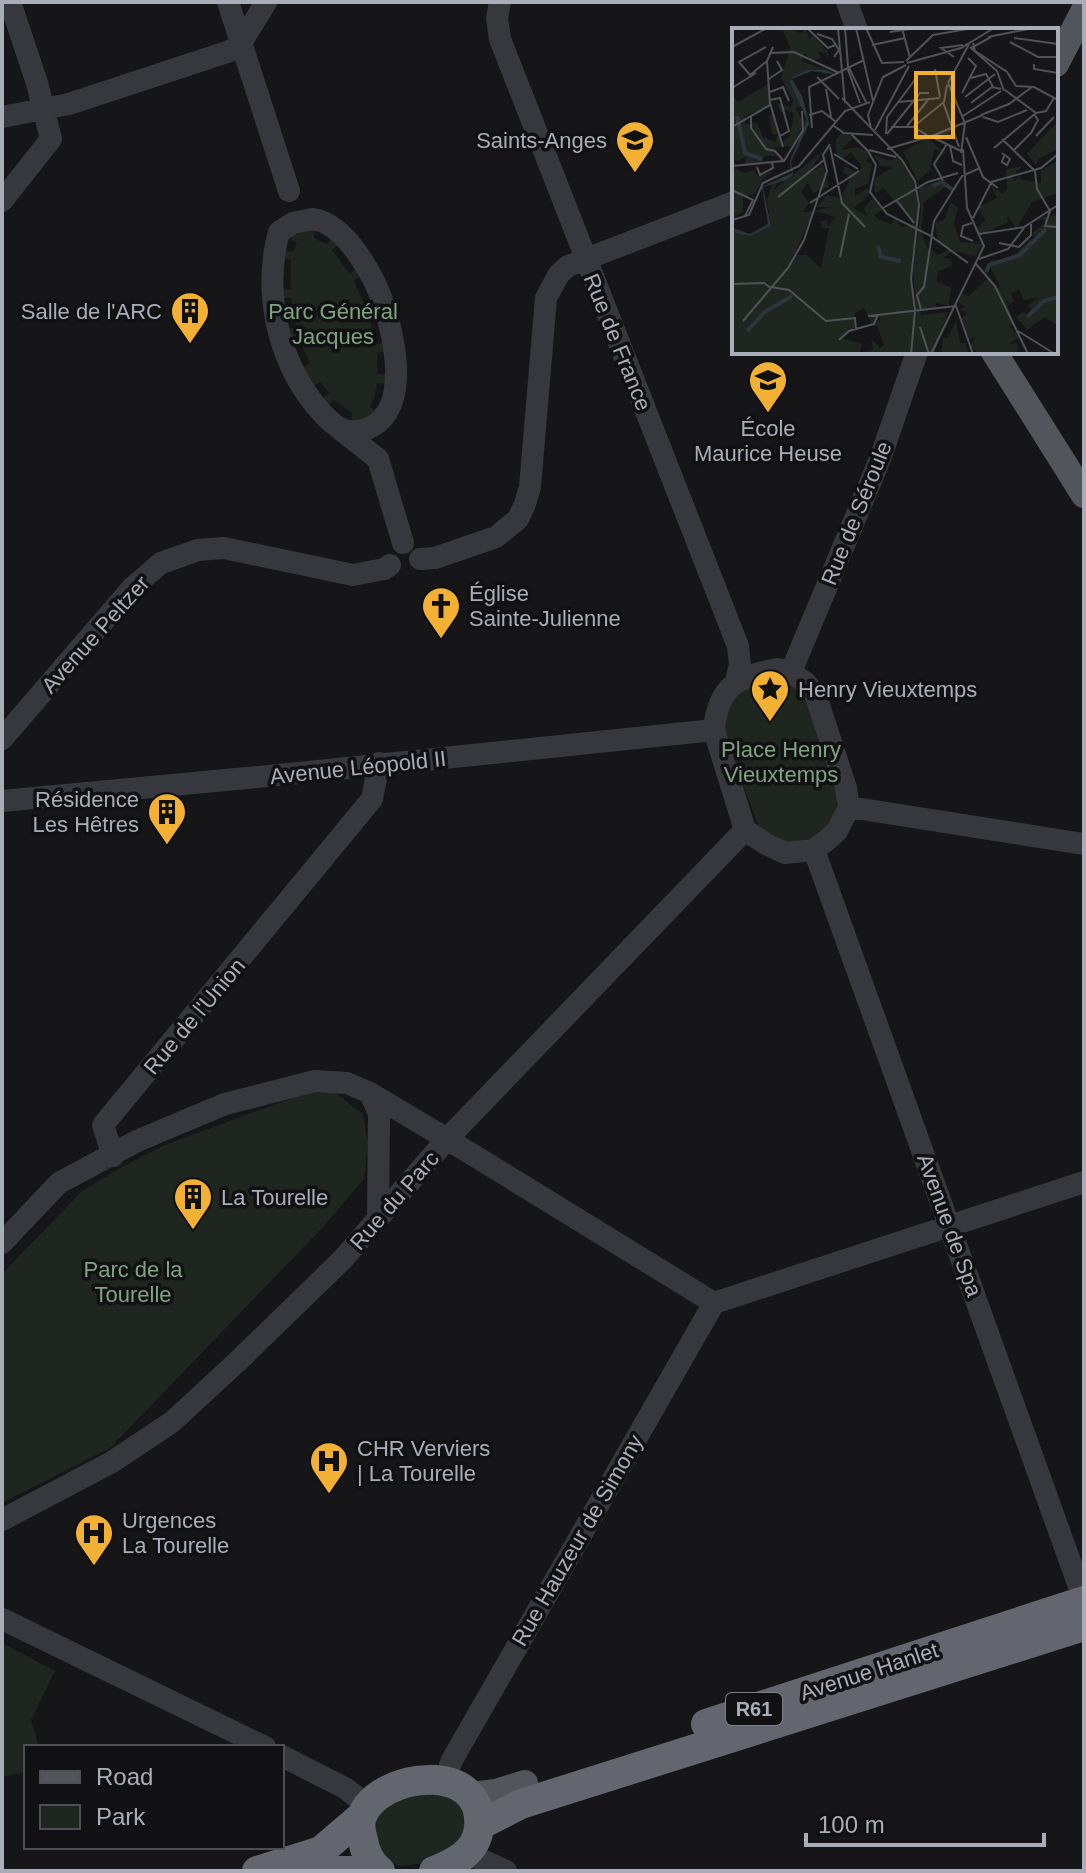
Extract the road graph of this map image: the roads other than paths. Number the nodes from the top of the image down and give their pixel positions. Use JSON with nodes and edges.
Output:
{"nodes":[{"id":1,"x":10,"y":2,"type":"edge"},
{"id":2,"x":228,"y":2,"type":"edge"},
{"id":3,"x":266,"y":2,"type":"edge"},
{"id":4,"x":500,"y":2,"type":"edge"},
{"id":5,"x":847,"y":2,"type":"edge"},
{"id":6,"x":1084,"y":10,"type":"edge"},
{"id":7,"x":856,"y":28,"type":"edge"},
{"id":8,"x":240,"y":45,"type":"junction"},
{"id":9,"x":1058,"y":60,"type":"edge"},
{"id":10,"x":43,"y":109,"type":"junction"},
{"id":11,"x":2,"y":117,"type":"edge"},
{"id":12,"x":289,"y":191,"type":"junction"},
{"id":13,"x":2,"y":201,"type":"edge"},
{"id":14,"x":732,"y":203,"type":"edge"},
{"id":15,"x":323,"y":220,"type":"junction"},
{"id":16,"x":279,"y":232,"type":"junction"},
{"id":17,"x":585,"y":259,"type":"junction"},
{"id":18,"x":916,"y":354,"type":"edge"},
{"id":19,"x":995,"y":354,"type":"edge"},
{"id":20,"x":389,"y":413,"type":"junction"},
{"id":21,"x":340,"y":429,"type":"junction"},
{"id":22,"x":378,"y":459,"type":"junction"},
{"id":23,"x":1084,"y":495,"type":"edge"},
{"id":24,"x":403,"y":543,"type":"junction"},
{"id":25,"x":420,"y":559,"type":"junction"},
{"id":26,"x":390,"y":565,"type":"junction"},
{"id":27,"x":791,"y":672,"type":"junction"},
{"id":28,"x":736,"y":681,"type":"junction"},
{"id":29,"x":714,"y":730,"type":"junction"},
{"id":30,"x":2,"y":739,"type":"edge"},
{"id":31,"x":379,"y":763,"type":"junction"},
{"id":32,"x":2,"y":801,"type":"edge"},
{"id":33,"x":849,"y":807,"type":"junction"},
{"id":34,"x":745,"y":830,"type":"junction"},
{"id":35,"x":1084,"y":844,"type":"edge"},
{"id":36,"x":814,"y":850,"type":"junction"},
{"id":37,"x":370,"y":1093,"type":"junction"},
{"id":38,"x":447,"y":1139,"type":"junction"},
{"id":39,"x":113,"y":1156,"type":"junction"},
{"id":40,"x":1084,"y":1182,"type":"edge"},
{"id":41,"x":378,"y":1217,"type":"junction"},
{"id":42,"x":949,"y":1226,"type":"junction"},
{"id":43,"x":2,"y":1243,"type":"edge"},
{"id":44,"x":714,"y":1303,"type":"junction"},
{"id":45,"x":2,"y":1520,"type":"edge"},
{"id":46,"x":1084,"y":1600,"type":"edge"},
{"id":47,"x":2,"y":1619,"type":"edge"},
{"id":48,"x":1084,"y":1626,"type":"edge"},
{"id":49,"x":261,"y":1745,"type":"edge"},
{"id":50,"x":284,"y":1757,"type":"edge"},
{"id":51,"x":525,"y":1783,"type":"joint"},
{"id":52,"x":458,"y":1787,"type":"junction"},
{"id":53,"x":365,"y":1811,"type":"junction"},
{"id":54,"x":480,"y":1825,"type":"junction"},
{"id":55,"x":467,"y":1853,"type":"junction"},
{"id":56,"x":257,"y":1871,"type":"edge"},
{"id":57,"x":323,"y":1871,"type":"edge"},
{"id":58,"x":357,"y":1871,"type":"edge"},
{"id":59,"x":369,"y":1871,"type":"edge"},
{"id":60,"x":379,"y":1871,"type":"edge"},
{"id":61,"x":434,"y":1871,"type":"edge"},
{"id":62,"x":506,"y":1871,"type":"edge"}],
"edges":[{"from":1,"to":10,"type":"street"},
{"from":2,"to":8,"type":"street"},
{"from":3,"to":8,"type":"street"},
{"from":4,"to":17,"type":"street","name":"Rue de France"},
{"from":5,"to":7,"type":"street"},
{"from":6,"to":9,"type":"main road"},
{"from":8,"to":10,"type":"street"},
{"from":8,"to":12,"type":"street"},
{"from":10,"to":11,"type":"street"},
{"from":10,"to":13,"type":"street"},
{"from":12,"to":15,"type":"street"},
{"from":12,"to":16,"type":"street"},
{"from":14,"to":17,"type":"street"},
{"from":15,"to":16,"type":"street"},
{"from":15,"to":20,"type":"street"},
{"from":16,"to":21,"type":"street"},
{"from":17,"to":25,"type":"street"},
{"from":17,"to":28,"type":"street","name":"Rue de France"},
{"from":18,"to":27,"type":"street","name":"Rue de Séroule"},
{"from":19,"to":23,"type":"main road"},
{"from":20,"to":21,"type":"street"},
{"from":20,"to":22,"type":"street"},
{"from":21,"to":22,"type":"street"},
{"from":22,"to":24,"type":"street"},
{"from":24,"to":25,"type":"street"},
{"from":24,"to":26,"type":"street"},
{"from":25,"to":26,"type":"street"},
{"from":26,"to":30,"type":"street","name":"Avenue Peltzer"},
{"from":27,"to":28,"type":"street"},
{"from":27,"to":33,"type":"street"},
{"from":28,"to":29,"type":"street"},
{"from":29,"to":31,"type":"street","name":"Avenue Léopold II"},
{"from":29,"to":34,"type":"street"},
{"from":31,"to":32,"type":"street","name":"Avenue Léopold II"},
{"from":31,"to":39,"type":"street","name":"Rue de l'Union"},
{"from":33,"to":35,"type":"street"},
{"from":33,"to":36,"type":"street"},
{"from":34,"to":36,"type":"street"},
{"from":34,"to":38,"type":"street","name":"Rue du Parc"},
{"from":36,"to":42,"type":"street","name":"Avenue de Spa"},
{"from":37,"to":38,"type":"street"},
{"from":37,"to":39,"type":"street"},
{"from":37,"to":41,"type":"street"},
{"from":38,"to":41,"type":"street","name":"Rue du Parc"},
{"from":38,"to":44,"type":"street"},
{"from":39,"to":43,"type":"street"},
{"from":40,"to":42,"type":"street"},
{"from":41,"to":45,"type":"street","name":"Rue du Parc"},
{"from":42,"to":44,"type":"street"},
{"from":42,"to":46,"type":"street","name":"Avenue de Spa"},
{"from":44,"to":52,"type":"street","name":"Rue Hauzeur de Simony"},
{"from":46,"to":51,"type":"highway","name":"Avenue Hanlet","number":"R61"},
{"from":47,"to":49,"type":"street"},
{"from":48,"to":54,"type":"highway","name":"Avenue Hanlet","number":"R61"},
{"from":50,"to":53,"type":"street"},
{"from":51,"to":52,"type":"main road","name":"Avenue Hanlet","number":"R61"},
{"from":52,"to":53,"type":"highway","number":"R61"},
{"from":52,"to":54,"type":"highway"},
{"from":53,"to":56,"type":"highway","number":"R61"},
{"from":53,"to":60,"type":"highway"},
{"from":54,"to":55,"type":"highway"},
{"from":55,"to":61,"type":"highway"},
{"from":55,"to":62,"type":"street"},
{"from":57,"to":58,"type":"highway"},
{"from":59,"to":60,"type":"highway"}]}
